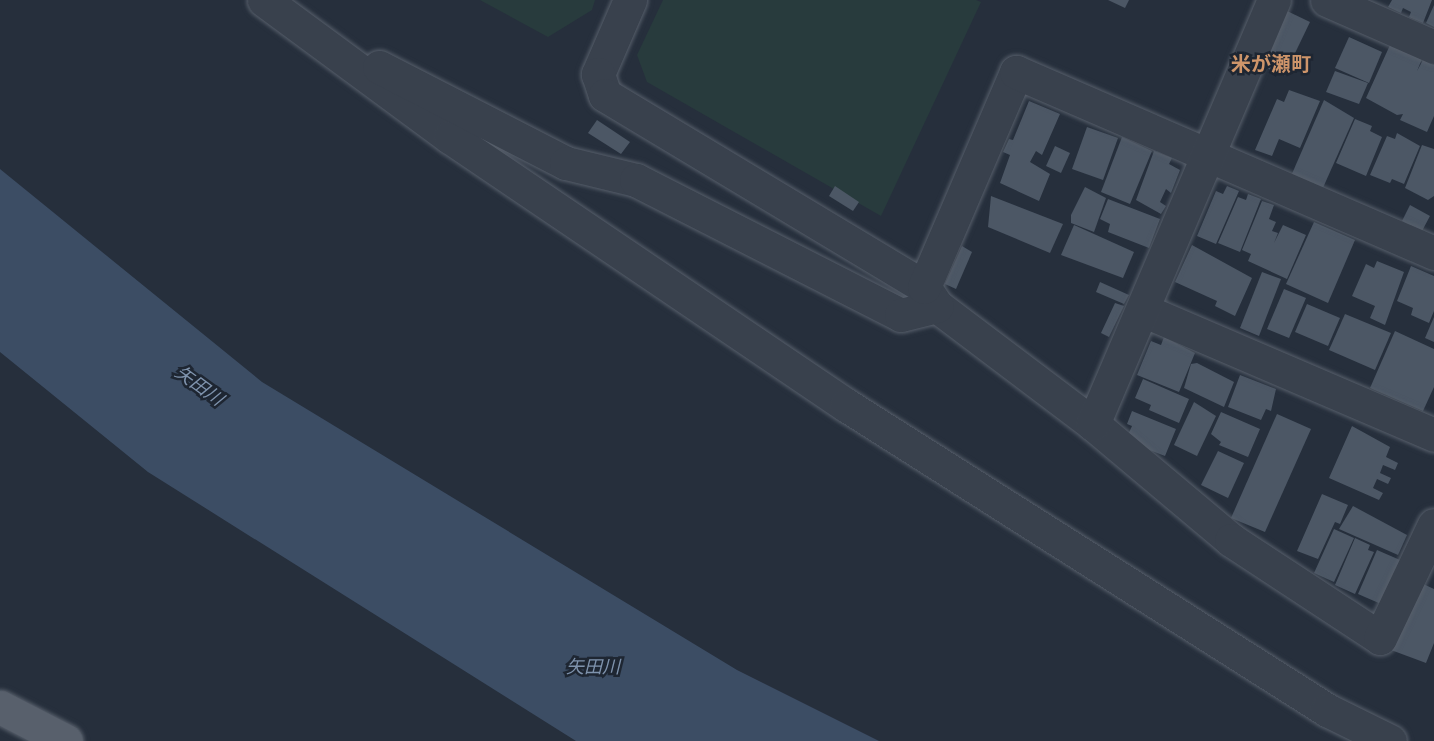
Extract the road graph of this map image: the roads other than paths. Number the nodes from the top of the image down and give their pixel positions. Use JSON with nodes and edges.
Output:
{"nodes":[{"id":1,"x":264,"y":0,"type":"edge"},
{"id":2,"x":630,"y":0,"type":"edge"},
{"id":3,"x":1274,"y":0,"type":"edge"},
{"id":4,"x":1327,"y":0,"type":"edge"},
{"id":5,"x":1434,"y":46,"type":"edge"},
{"id":6,"x":342,"y":59,"type":"junction"},
{"id":7,"x":1211,"y":155,"type":"junction"},
{"id":8,"x":1434,"y":254,"type":"edge"},
{"id":9,"x":931,"y":297,"type":"junction"},
{"id":10,"x":1145,"y":311,"type":"junction"},
{"id":11,"x":1093,"y":424,"type":"junction"},
{"id":12,"x":1434,"y":435,"type":"edge"},
{"id":13,"x":1430,"y":544,"type":"edge"},
{"id":14,"x":0,"y":707,"type":"edge"},
{"id":15,"x":66,"y":741,"type":"edge"},
{"id":16,"x":1390,"y":741,"type":"edge"}],
"edges":[{"from":1,"to":6,"type":"street"},
{"from":2,"to":9,"type":"street"},
{"from":3,"to":7,"type":"street"},
{"from":4,"to":5,"type":"street"},
{"from":6,"to":9,"type":"street"},
{"from":6,"to":16,"type":"street"},
{"from":7,"to":8,"type":"street"},
{"from":7,"to":9,"type":"street"},
{"from":7,"to":10,"type":"street"},
{"from":9,"to":11,"type":"street"},
{"from":10,"to":11,"type":"street"},
{"from":10,"to":12,"type":"street"},
{"from":11,"to":13,"type":"street"},
{"from":14,"to":15,"type":"main road"}]}
